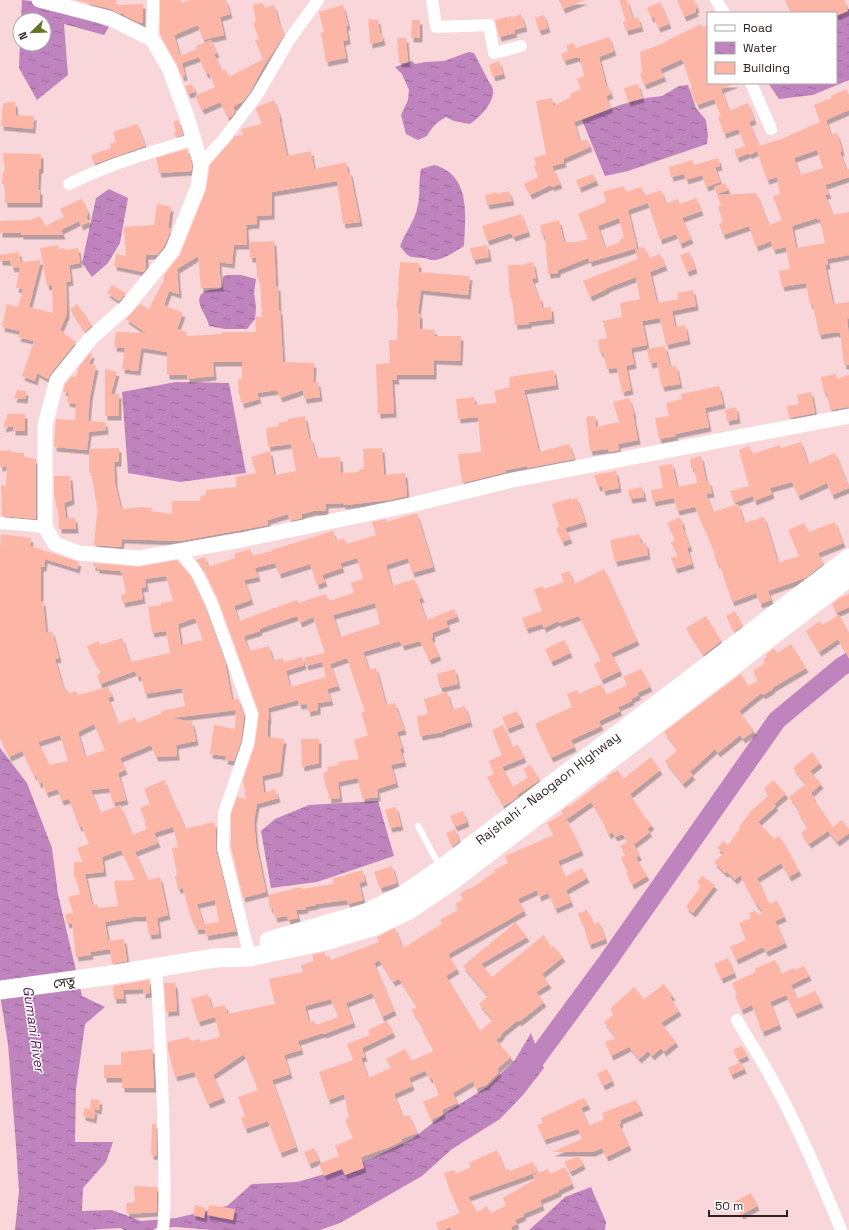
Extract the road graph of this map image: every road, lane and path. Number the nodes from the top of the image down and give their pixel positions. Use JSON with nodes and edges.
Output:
{"nodes":[{"id":1,"x":39,"y":0,"type":"edge"},
{"id":2,"x":153,"y":0,"type":"edge"},
{"id":3,"x":318,"y":0,"type":"edge"},
{"id":4,"x":432,"y":0,"type":"edge"},
{"id":5,"x":716,"y":0,"type":"edge"},
{"id":6,"x":723,"y":12,"type":"edge"},
{"id":7,"x":152,"y":39,"type":"junction"},
{"id":8,"x":521,"y":46,"type":"dead end"},
{"id":9,"x":751,"y":84,"type":"edge"},
{"id":10,"x":771,"y":129,"type":"dead end"},
{"id":11,"x":194,"y":139,"type":"junction"},
{"id":12,"x":201,"y":164,"type":"junction"},
{"id":13,"x":69,"y":184,"type":"dead end"},
{"id":14,"x":849,"y":416,"type":"edge"},
{"id":15,"x":0,"y":523,"type":"edge"},
{"id":16,"x":45,"y":527,"type":"junction"},
{"id":17,"x":180,"y":551,"type":"junction"},
{"id":18,"x":849,"y":558,"type":"edge"},
{"id":19,"x":849,"y":577,"type":"edge"},
{"id":20,"x":418,"y":826,"type":"dead end"},
{"id":21,"x":445,"y":876,"type":"junction"},
{"id":22,"x":249,"y":952,"type":"junction"},
{"id":23,"x":156,"y":968,"type":"junction"},
{"id":24,"x":104,"y":976,"type":"joint"},
{"id":25,"x":0,"y":990,"type":"edge"},
{"id":26,"x":737,"y":1020,"type":"dead end"},
{"id":27,"x":163,"y":1230,"type":"edge"},
{"id":28,"x":841,"y":1230,"type":"edge"}],
"edges":[{"from":1,"to":7,"type":"street"},
{"from":2,"to":7,"type":"street"},
{"from":3,"to":12,"type":"street"},
{"from":4,"to":8,"type":"street"},
{"from":5,"to":6,"type":"street"},
{"from":7,"to":11,"type":"street"},
{"from":9,"to":10,"type":"street"},
{"from":11,"to":12,"type":"street"},
{"from":11,"to":13,"type":"street"},
{"from":12,"to":16,"type":"street"},
{"from":14,"to":17,"type":"street"},
{"from":15,"to":16,"type":"street"},
{"from":16,"to":17,"type":"street"},
{"from":17,"to":22,"type":"street"},
{"from":18,"to":21,"type":"main road","name":"Rajshahi - Naogaon Highway"},
{"from":19,"to":21,"type":"main road","name":"Rajshahi - Naogaon Highway"},
{"from":20,"to":21,"type":"lane"},
{"from":21,"to":22,"type":"main road","name":"Rajshahi - Naogaon Highway"},
{"from":22,"to":23,"type":"main road","name":"Rajshahi - Naogaon Highway"},
{"from":23,"to":24,"type":"main road","name":"Rajshahi - Naogaon Highway"},
{"from":23,"to":27,"type":"street"},
{"from":24,"to":25,"type":"main road","name":"সেতু"},
{"from":26,"to":28,"type":"street"}]}
